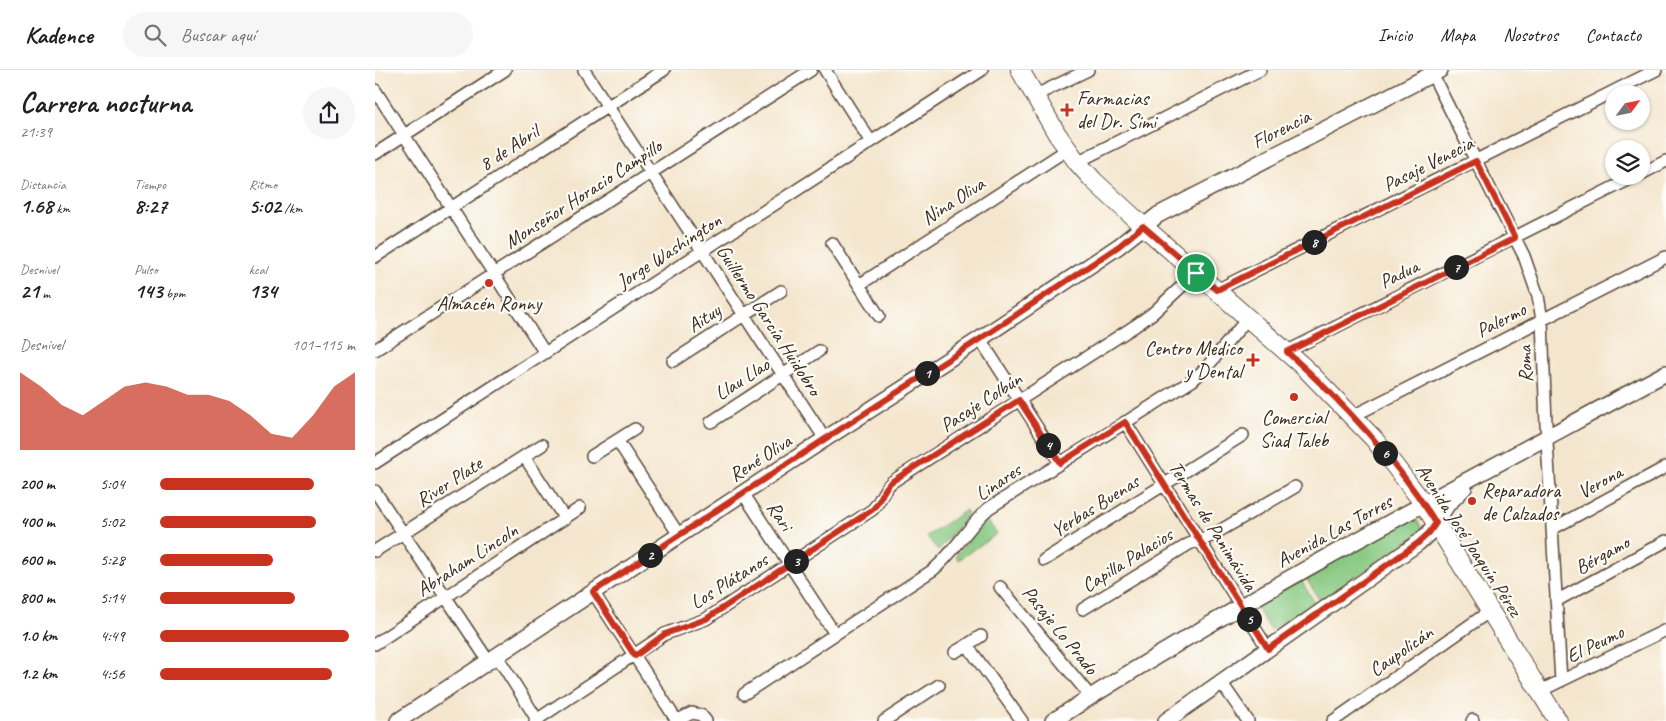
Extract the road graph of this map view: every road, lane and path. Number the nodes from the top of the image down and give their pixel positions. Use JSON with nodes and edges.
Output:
{"nodes":[{"id":1,"x":505,"y":70,"type":"edge"},
{"id":2,"x":584,"y":70,"type":"edge"},
{"id":3,"x":664,"y":70,"type":"edge"},
{"id":4,"x":811,"y":70,"type":"edge"},
{"id":5,"x":825,"y":70,"type":"edge"},
{"id":6,"x":982,"y":70,"type":"edge"},
{"id":7,"x":1020,"y":70,"type":"edge"},
{"id":8,"x":1088,"y":70,"type":"edge"},
{"id":9,"x":1260,"y":70,"type":"edge"},
{"id":10,"x":1656,"y":70,"type":"edge"},
{"id":11,"x":1434,"y":71,"type":"edge"},
{"id":12,"x":375,"y":90,"type":"edge"},
{"id":13,"x":1034,"y":96,"type":"junction"},
{"id":14,"x":608,"y":106,"type":"junction"},
{"id":15,"x":404,"y":135,"type":"junction"},
{"id":16,"x":871,"y":142,"type":"junction"},
{"id":17,"x":375,"y":154,"type":"edge"},
{"id":18,"x":1072,"y":155,"type":"junction"},
{"id":19,"x":1476,"y":161,"type":"junction"},
{"id":20,"x":1666,"y":161,"type":"edge"},
{"id":21,"x":1650,"y":169,"type":"edge"},
{"id":22,"x":651,"y":172,"type":"junction"},
{"id":23,"x":1618,"y":185,"type":"edge"},
{"id":24,"x":451,"y":208,"type":"junction"},
{"id":25,"x":1143,"y":226,"type":"junction"},
{"id":26,"x":1515,"y":238,"type":"junction"},
{"id":27,"x":832,"y":243,"type":"dead end"},
{"id":28,"x":702,"y":251,"type":"junction"},
{"id":29,"x":375,"y":257,"type":"edge"},
{"id":30,"x":1666,"y":257,"type":"edge"},
{"id":31,"x":493,"y":273,"type":"junction"},
{"id":32,"x":1196,"y":273,"type":"junction"},
{"id":33,"x":859,"y":285,"type":"junction"},
{"id":34,"x":1217,"y":290,"type":"junction"},
{"id":35,"x":781,"y":291,"type":"dead end"},
{"id":36,"x":744,"y":315,"type":"junction"},
{"id":37,"x":879,"y":316,"type":"dead end"},
{"id":38,"x":1248,"y":318,"type":"junction"},
{"id":39,"x":1542,"y":320,"type":"junction"},
{"id":40,"x":980,"y":339,"type":"junction"},
{"id":41,"x":375,"y":350,"type":"edge"},
{"id":42,"x":819,"y":351,"type":"dead end"},
{"id":43,"x":1287,"y":352,"type":"junction"},
{"id":44,"x":545,"y":353,"type":"junction"},
{"id":45,"x":673,"y":361,"type":"dead end"},
{"id":46,"x":1666,"y":373,"type":"edge"},
{"id":47,"x":783,"y":375,"type":"junction"},
{"id":48,"x":1019,"y":400,"type":"junction"},
{"id":49,"x":1353,"y":416,"type":"junction"},
{"id":50,"x":711,"y":422,"type":"dead end"},
{"id":51,"x":1125,"y":422,"type":"junction"},
{"id":52,"x":635,"y":429,"type":"dead end"},
{"id":53,"x":1243,"y":435,"type":"dead end"},
{"id":54,"x":1547,"y":438,"type":"junction"},
{"id":55,"x":825,"y":439,"type":"junction"},
{"id":56,"x":617,"y":440,"type":"junction"},
{"id":57,"x":542,"y":444,"type":"dead end"},
{"id":58,"x":524,"y":456,"type":"junction"},
{"id":59,"x":592,"y":456,"type":"dead end"},
{"id":60,"x":375,"y":463,"type":"edge"},
{"id":61,"x":1060,"y":463,"type":"junction"},
{"id":62,"x":1666,"y":467,"type":"edge"},
{"id":63,"x":1482,"y":472,"type":"junction"},
{"id":64,"x":1165,"y":484,"type":"junction"},
{"id":65,"x":1295,"y":487,"type":"dead end"},
{"id":66,"x":375,"y":491,"type":"edge"},
{"id":67,"x":743,"y":493,"type":"junction"},
{"id":68,"x":1424,"y":504,"type":"junction"},
{"id":69,"x":580,"y":508,"type":"dead end"},
{"id":70,"x":565,"y":519,"type":"junction"},
{"id":71,"x":1436,"y":523,"type":"junction"},
{"id":72,"x":1552,"y":530,"type":"junction"},
{"id":73,"x":403,"y":533,"type":"junction"},
{"id":74,"x":679,"y":535,"type":"junction"},
{"id":75,"x":1200,"y":540,"type":"junction"},
{"id":76,"x":1666,"y":541,"type":"edge"},
{"id":77,"x":375,"y":551,"type":"edge"},
{"id":78,"x":1044,"y":560,"type":"dead end"},
{"id":79,"x":790,"y":565,"type":"junction"},
{"id":80,"x":1000,"y":587,"type":"dead end"},
{"id":81,"x":593,"y":592,"type":"junction"},
{"id":82,"x":446,"y":597,"type":"junction"},
{"id":83,"x":1556,"y":601,"type":"junction"},
{"id":84,"x":1241,"y":606,"type":"junction"},
{"id":85,"x":1083,"y":609,"type":"dead end"},
{"id":86,"x":1490,"y":611,"type":"junction"},
{"id":87,"x":1666,"y":630,"type":"edge"},
{"id":88,"x":835,"y":634,"type":"junction"},
{"id":89,"x":981,"y":636,"type":"dead end"},
{"id":90,"x":375,"y":644,"type":"edge"},
{"id":91,"x":967,"y":645,"type":"junction"},
{"id":92,"x":1268,"y":649,"type":"junction"},
{"id":93,"x":955,"y":652,"type":"dead end"},
{"id":94,"x":635,"y":656,"type":"junction"},
{"id":95,"x":493,"y":659,"type":"junction"},
{"id":96,"x":1561,"y":681,"type":"junction"},
{"id":97,"x":1221,"y":682,"type":"junction"},
{"id":98,"x":939,"y":685,"type":"dead end"},
{"id":99,"x":1540,"y":692,"type":"junction"},
{"id":100,"x":744,"y":694,"type":"dead end"},
{"id":101,"x":1091,"y":697,"type":"junction"},
{"id":102,"x":901,"y":716,"type":"edge"},
{"id":103,"x":537,"y":720,"type":"edge"},
{"id":104,"x":399,"y":721,"type":"edge"},
{"id":105,"x":677,"y":721,"type":"edge"},
{"id":106,"x":706,"y":721,"type":"edge"},
{"id":107,"x":884,"y":721,"type":"edge"},
{"id":108,"x":1022,"y":721,"type":"edge"},
{"id":109,"x":1053,"y":721,"type":"edge"},
{"id":110,"x":1166,"y":721,"type":"edge"},
{"id":111,"x":1248,"y":721,"type":"edge"},
{"id":112,"x":1333,"y":721,"type":"edge"},
{"id":113,"x":1558,"y":721,"type":"edge"}],
"edges":[{"from":1,"to":15,"type":"street"},
{"from":2,"to":14,"type":"street","name":"Guillermo García Huidobro"},
{"from":3,"to":14,"type":"street","name":"8 de Abril"},
{"from":4,"to":22,"type":"street","name":"Monseñor Horacio Campillo"},
{"from":5,"to":16,"type":"street"},
{"from":6,"to":16,"type":"street","name":"Jorge Washington"},
{"from":7,"to":13,"type":"main road","name":"Avenida José Joaquín Pérez"},
{"from":8,"to":13,"type":"street"},
{"from":9,"to":18,"type":"street","name":"Nina Oliva"},
{"from":10,"to":19,"type":"street","name":"Pasaje Venecia"},
{"from":11,"to":19,"type":"street","name":"Roma"},
{"from":11,"to":25,"type":"street","name":"Florencia"},
{"from":12,"to":15,"type":"street"},
{"from":13,"to":18,"type":"main road","name":"Avenida José Joaquín Pérez"},
{"from":14,"to":22,"type":"street","name":"Guillermo García Huidobro"},
{"from":14,"to":24,"type":"street","name":"8 de Abril"},
{"from":15,"to":17,"type":"street"},
{"from":15,"to":24,"type":"street"},
{"from":16,"to":28,"type":"street","name":"Jorge Washington"},
{"from":18,"to":25,"type":"main road","name":"Avenida José Joaquín Pérez"},
{"from":18,"to":33,"type":"street","name":"Nina Oliva"},
{"from":19,"to":26,"type":"street","name":"Roma"},
{"from":19,"to":34,"type":"street","name":"Pasaje Venecia"},
{"from":20,"to":21,"type":"street"},
{"from":22,"to":28,"type":"street","name":"Guillermo García Huidobro"},
{"from":22,"to":31,"type":"street","name":"Monseñor Horacio Campillo"},
{"from":23,"to":26,"type":"street","name":"Padua"},
{"from":24,"to":29,"type":"street","name":"8 de Abril"},
{"from":24,"to":31,"type":"street"},
{"from":25,"to":32,"type":"main road","name":"Avenida José Joaquín Pérez"},
{"from":25,"to":40,"type":"street","name":"René Oliva"},
{"from":26,"to":39,"type":"street","name":"Roma"},
{"from":26,"to":43,"type":"street","name":"Padua"},
{"from":27,"to":33,"type":"street"},
{"from":28,"to":36,"type":"street","name":"Guillermo García Huidobro"},
{"from":28,"to":44,"type":"street","name":"Jorge Washington"},
{"from":30,"to":39,"type":"street","name":"Palermo"},
{"from":31,"to":41,"type":"street","name":"Monseñor Horacio Campillo"},
{"from":31,"to":44,"type":"street"},
{"from":32,"to":34,"type":"main road","name":"Avenida José Joaquín Pérez"},
{"from":32,"to":48,"type":"street","name":"Pasaje Colbún"},
{"from":33,"to":37,"type":"street"},
{"from":34,"to":38,"type":"main road","name":"Avenida José Joaquín Pérez"},
{"from":35,"to":36,"type":"street","name":"Aituy"},
{"from":36,"to":45,"type":"street","name":"Aituy"},
{"from":36,"to":47,"type":"street","name":"Guillermo García Huidobro"},
{"from":38,"to":43,"type":"main road","name":"Avenida José Joaquín Pérez"},
{"from":38,"to":51,"type":"street","name":"Linares"},
{"from":39,"to":49,"type":"street","name":"Palermo"},
{"from":39,"to":54,"type":"street","name":"Roma"},
{"from":40,"to":48,"type":"street"},
{"from":40,"to":55,"type":"street","name":"René Oliva"},
{"from":42,"to":47,"type":"street","name":"Llau Llao"},
{"from":43,"to":49,"type":"main road","name":"Avenida José Joaquín Pérez"},
{"from":44,"to":60,"type":"street","name":"Jorge Washington"},
{"from":46,"to":54,"type":"street","name":"Avenida Las Torres"},
{"from":47,"to":50,"type":"street","name":"Llau Llao"},
{"from":47,"to":55,"type":"street","name":"Guillermo García Huidobro"},
{"from":48,"to":61,"type":"street"},
{"from":48,"to":79,"type":"street","name":"Pasaje Colbún"},
{"from":49,"to":68,"type":"main road","name":"Avenida José Joaquín Pérez"},
{"from":51,"to":61,"type":"street","name":"Linares"},
{"from":51,"to":64,"type":"street","name":"Termas de Panimávida"},
{"from":52,"to":56,"type":"street"},
{"from":53,"to":64,"type":"street","name":"Yerbas Buenas"},
{"from":54,"to":63,"type":"street","name":"Avenida Las Torres"},
{"from":54,"to":72,"type":"street","name":"Roma"},
{"from":55,"to":67,"type":"street","name":"René Oliva"},
{"from":56,"to":59,"type":"street"},
{"from":56,"to":74,"type":"street"},
{"from":57,"to":58,"type":"street","name":"River Plate"},
{"from":58,"to":70,"type":"street"},
{"from":58,"to":73,"type":"street","name":"River Plate"},
{"from":61,"to":88,"type":"street","name":"Linares"},
{"from":62,"to":72,"type":"street","name":"Verona"},
{"from":63,"to":68,"type":"street","name":"Avenida Las Torres"},
{"from":63,"to":71,"type":"street"},
{"from":64,"to":75,"type":"street","name":"Termas de Panimávida"},
{"from":64,"to":78,"type":"street","name":"Yerbas Buenas"},
{"from":65,"to":75,"type":"street","name":"Capilla Palacios"},
{"from":66,"to":73,"type":"street"},
{"from":67,"to":74,"type":"street","name":"René Oliva"},
{"from":67,"to":79,"type":"street","name":"Rari"},
{"from":68,"to":71,"type":"main road","name":"Avenida José Joaquín Pérez"},
{"from":68,"to":84,"type":"street","name":"Avenida Las Torres"},
{"from":69,"to":70,"type":"street","name":"Abraham Lincoln"},
{"from":70,"to":82,"type":"street","name":"Abraham Lincoln"},
{"from":71,"to":86,"type":"main road","name":"Avenida José Joaquín Pérez"},
{"from":71,"to":92,"type":"street"},
{"from":72,"to":83,"type":"street","name":"Roma"},
{"from":73,"to":77,"type":"street","name":"River Plate"},
{"from":73,"to":82,"type":"street"},
{"from":74,"to":81,"type":"street","name":"René Oliva"},
{"from":75,"to":84,"type":"street","name":"Termas de Panimávida"},
{"from":75,"to":85,"type":"street","name":"Capilla Palacios"},
{"from":76,"to":83,"type":"street","name":"Bérgamo"},
{"from":79,"to":88,"type":"street","name":"Rari"},
{"from":79,"to":94,"type":"street","name":"Los Plátanos"},
{"from":80,"to":101,"type":"street","name":"Pasaje Lo Prado"},
{"from":81,"to":94,"type":"street"},
{"from":81,"to":95,"type":"street","name":"René Oliva"},
{"from":82,"to":90,"type":"street","name":"Abraham Lincoln"},
{"from":82,"to":95,"type":"street"},
{"from":83,"to":96,"type":"street","name":"Roma"},
{"from":84,"to":92,"type":"street","name":"Termas de Panimávida"},
{"from":84,"to":101,"type":"street","name":"Avenida Las Torres"},
{"from":86,"to":99,"type":"main road","name":"Avenida José Joaquín Pérez"},
{"from":86,"to":112,"type":"street","name":"Caupolicán"},
{"from":87,"to":96,"type":"street","name":"El Peumo"},
{"from":88,"to":100,"type":"street","name":"Linares"},
{"from":89,"to":91,"type":"street"},
{"from":91,"to":93,"type":"street"},
{"from":91,"to":108,"type":"street"},
{"from":92,"to":97,"type":"street"},
{"from":94,"to":103,"type":"street","name":"Los Plátanos"},
{"from":94,"to":105,"type":"street"},
{"from":95,"to":103,"type":"street"},
{"from":95,"to":104,"type":"street","name":"René Oliva"},
{"from":96,"to":99,"type":"street","name":"El Peumo"},
{"from":97,"to":110,"type":"street"},
{"from":97,"to":111,"type":"street"},
{"from":98,"to":102,"type":"street"},
{"from":99,"to":113,"type":"main road","name":"Avenida José Joaquín Pérez"},
{"from":101,"to":109,"type":"street","name":"Avenida Las Torres"},
{"from":102,"to":107,"type":"street"},
{"from":105,"to":106,"type":"street"}]}
